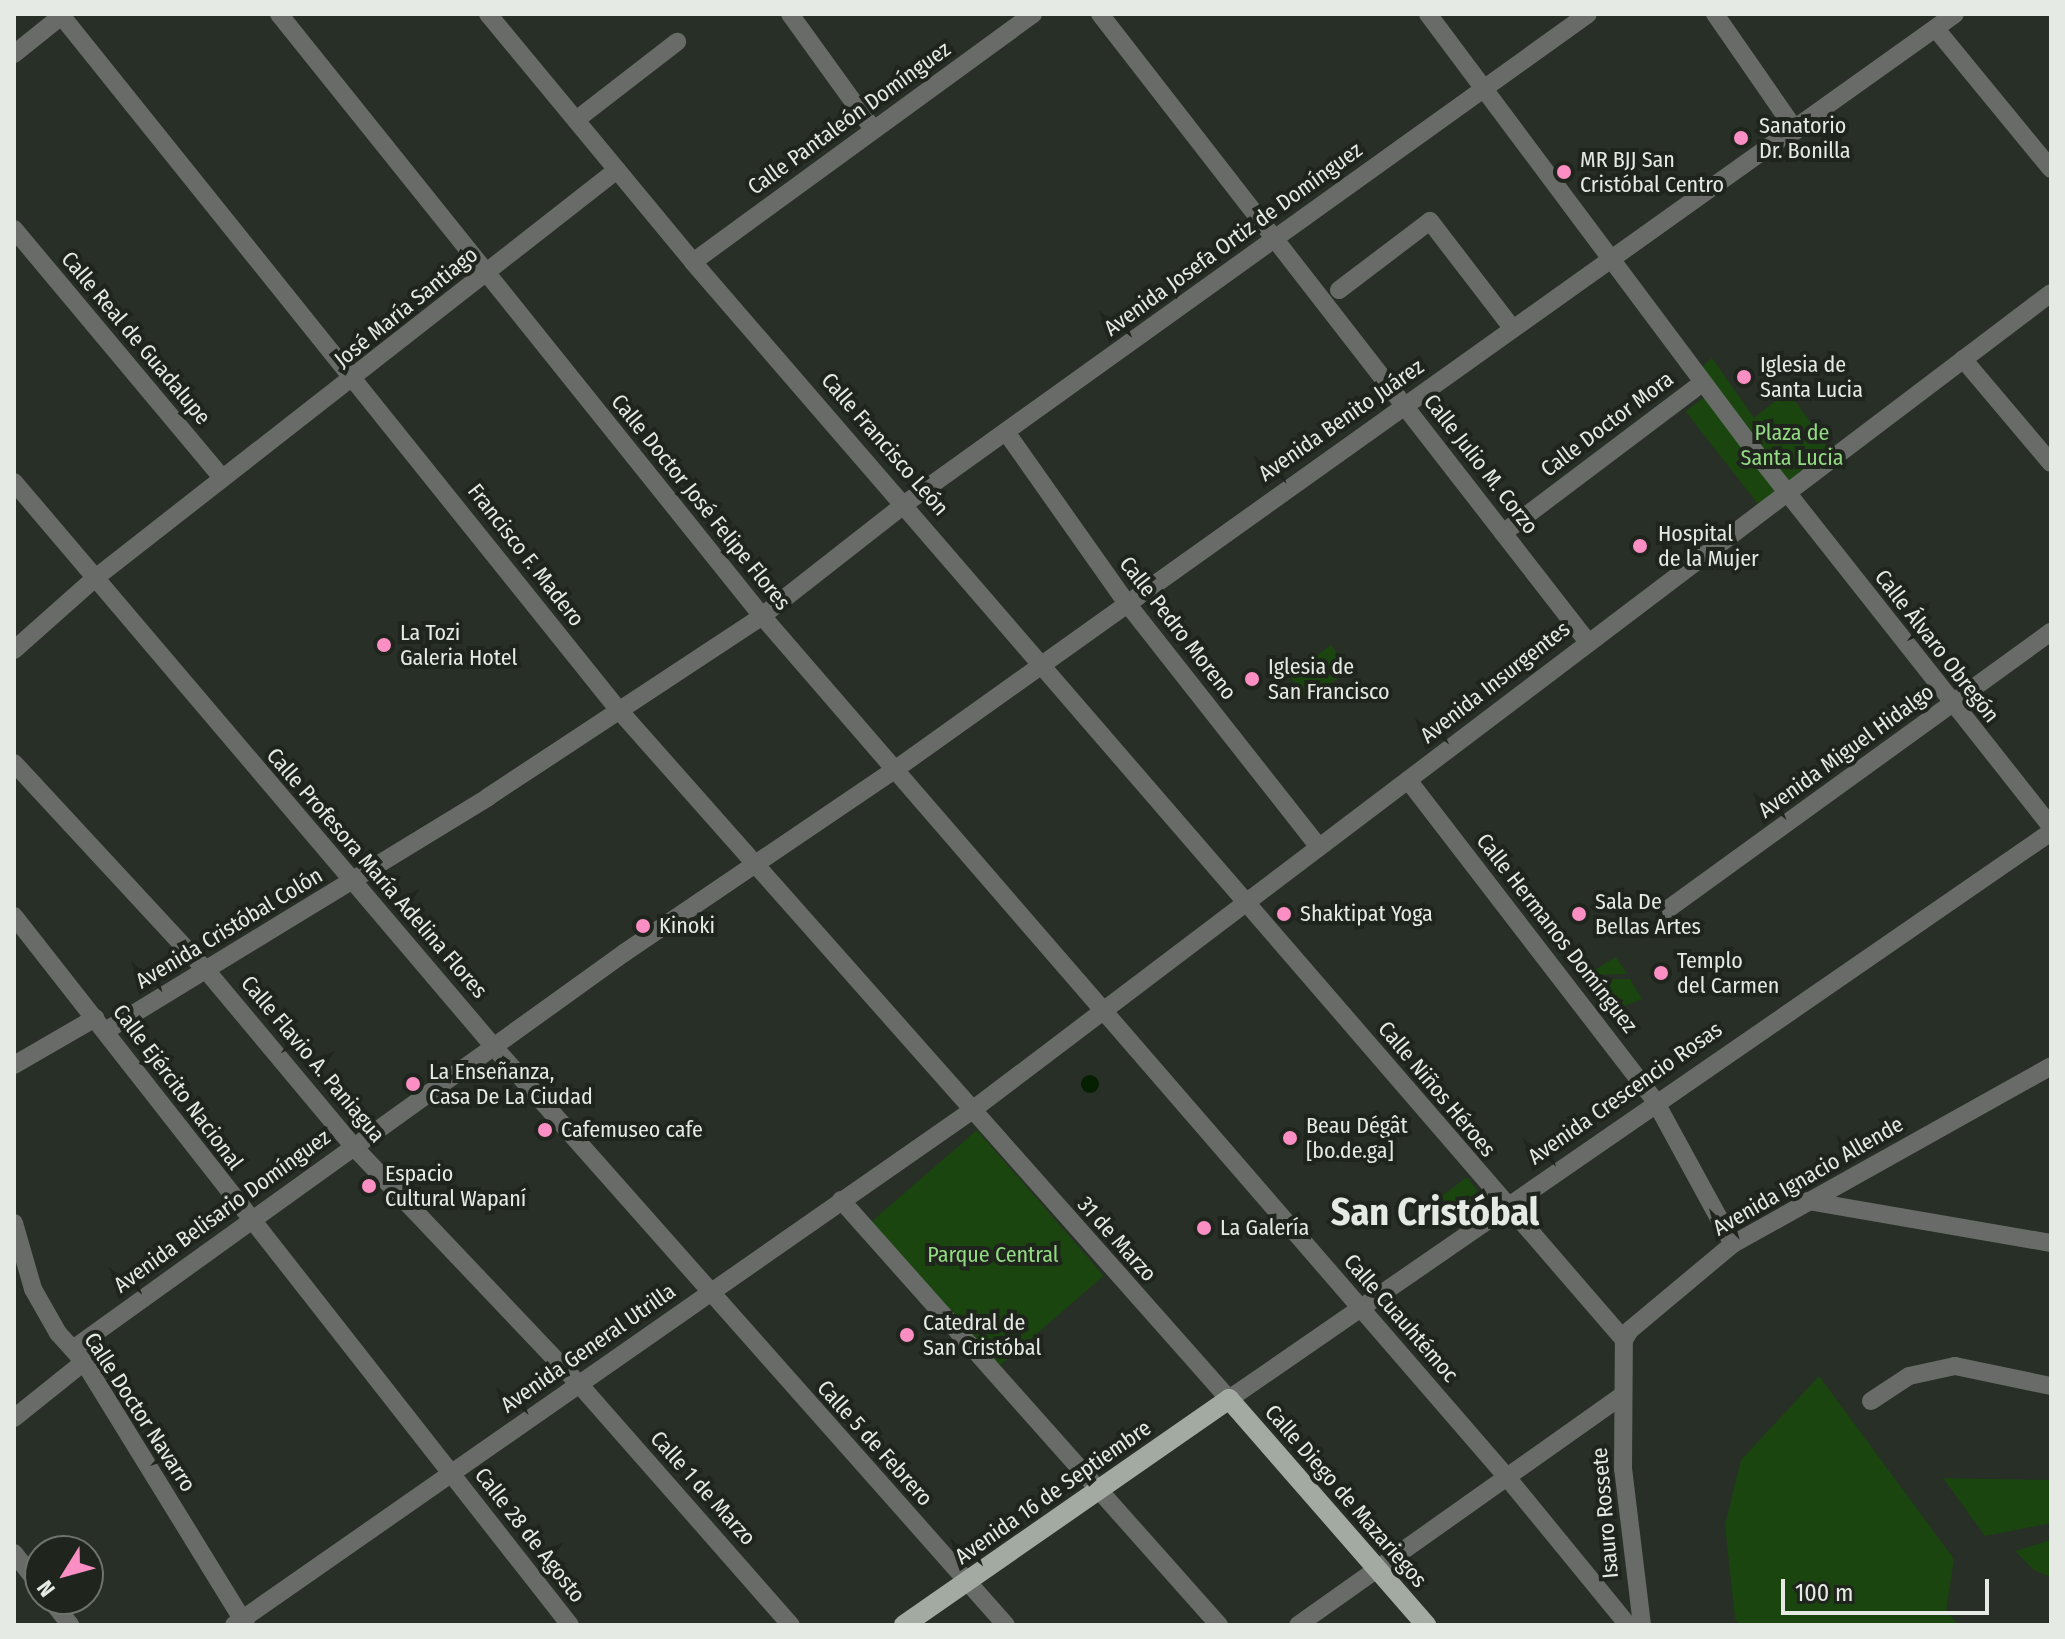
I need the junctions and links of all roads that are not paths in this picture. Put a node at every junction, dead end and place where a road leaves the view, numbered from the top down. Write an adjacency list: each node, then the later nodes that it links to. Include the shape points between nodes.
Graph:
1 (279, 14): 24 (street, Calle Doctor José Felipe Flores)
2 (488, 14): 15 (street, Calle Francisco León)
3 (790, 14): 16 (street)
4 (1033, 14): 16 (street, Calle Pantaleón Domínguez)
5 (1100, 14): 21 (street, Calle Julio M. Corzo)
6 (1428, 14): 14 (street, Calle Álvaro Obregón)
7 (1588, 14): 14 (street, Avenida Josefa Ortiz de Domínguez)
8 (1715, 14): 17 (street)
9 (1955, 14): 11 (street, Avenida Benito Juárez)
10 (62, 15): 13 (street); 29 (street, Francisco F. Madero)
11 (1936, 29): 17 (street, Avenida Benito Juárez); 18 (street)
12 (677, 42): 15 (street)
13 (14, 54)
14 (1481, 88): 21 (street, Avenida Josefa Ortiz de Domínguez); 22 (street, Calle Álvaro Obregón)
15 (576, 120): 19 (street, Calle Francisco León)
16 (873, 129): 23 (street, Calle Pantaleón Domínguez)
17 (1796, 131): 22 (street, Avenida Benito Juárez)
18 (2051, 169)
19 (617, 170): 23 (street, Calle Francisco León); 24 (street, José María Santiago)
20 (14, 229): 34 (street, Calle Real de Guadalupe)
21 (1276, 237): 31 (street, Calle Julio M. Corzo); 32 (street, Avenida Josefa Ortiz de Domínguez)
22 (1609, 261): 27 (street, Avenida Benito Juárez); 30 (street, Calle Álvaro Obregón)
23 (693, 262): 37 (street, Calle Francisco León)
24 (486, 274): 29 (street, José María Santiago); 41 (street, Calle Doctor José Felipe Flores)
25 (1339, 290): 27 (street, via 1430,221)
26 (2051, 293): 28 (street, Avenida Insurgentes)
27 (1513, 329): 31 (street, Avenida Benito Juárez)
28 (1963, 359): 33 (street); 36 (street, Avenida Insurgentes)
29 (357, 378): 34 (street, José María Santiago); 47 (street, Francisco F. Madero)
30 (1702, 383): 36 (street, Calle Álvaro Obregón); 38 (street, Calle Doctor Mora)
31 (1403, 404): 38 (street, Calle Julio M. Corzo); 40 (street, Avenida Benito Juárez)
32 (1006, 432): 37 (street, Avenida Josefa Ortiz de Domínguez); 40 (street, Calle Pedro Moreno)
33 (2051, 463)
34 (222, 478): 39 (street, José María Santiago)
35 (14, 482): 39 (street, Calle Profesora María Adelina Flores)
36 (1787, 494): 43 (street, Avenida Insurgentes); 46 (street, Calle Álvaro Obregón)
37 (906, 503): 41 (street, Avenida Josefa Ortiz de Domínguez); 45 (street, Calle Francisco León)
38 (1503, 533): 43 (street, Calle Julio M. Corzo)
39 (94, 579): 44 (street, José María Santiago); 54 (street, Calle Profesora María Adelina Flores)
40 (1126, 602): 45 (street, Avenida Benito Juárez); 52 (street, Calle Pedro Moreno)
41 (762, 616): 47 (street, Avenida Cristóbal Colón); 49 (street, Calle Doctor José Felipe Flores)
42 (2051, 632): 46 (street, Avenida Miguel Hidalgo)
43 (1587, 641): 50 (street, Avenida Insurgentes)
44 (14, 650)
45 (1039, 663): 49 (street, Avenida Benito Juárez); 55 (street, Calle Francisco León)
46 (1953, 704): 51 (street, Calle Álvaro Obregón); 56 (street, Avenida Miguel Hidalgo)
47 (617, 708): 53 (street, Francisco F. Madero); 54 (street, Avenida Cristóbal Colón)
48 (14, 763): 58 (street, Calle Flavio A. Paniagua)
49 (893, 771): 53 (street, Avenida Benito Juárez); 59 (street, Calle Doctor José Felipe Flores)
50 (1408, 780): 52 (street, Avenida Insurgentes); 64 (street, Calle Hermanos Domínguez)
51 (2051, 829): 64 (street, Avenida Crescencio Rosas)
52 (1319, 847): 55 (street, Avenida Insurgentes)
53 (755, 867): 61 (street, Avenida Belisario Domínguez); 65 (street, Francisco F. Madero)
54 (352, 881): 58 (street, Avenida Cristóbal Colón); 61 (street, Calle Profesora María Adelina Flores)
55 (1248, 903): 59 (street, Avenida Insurgentes); 69 (street, Calle Niños Héroes)
56 (1668, 909)
57 (14, 916): 60 (street, Calle Ejército Nacional)
58 (206, 970): 60 (street, Avenida Cristóbal Colón); 66 (street, Calle Flavio A. Paniagua)
59 (1099, 1011): 65 (street, Avenida Insurgentes); 75 (street, Calle Cuauhtémoc)
60 (101, 1024): 62 (street, Avenida Cristóbal Colón); 70 (street, Calle Ejército Nacional)
61 (494, 1047): 66 (street, Avenida Belisario Domínguez); 74 (street, Calle Profesora María Adelina Flores)
62 (14, 1065)
63 (2051, 1066): 68 (street, Avenida Ignacio Allende)
64 (1655, 1101): 69 (street, Avenida Crescencio Rosas); 73 (street, Calle Hermanos Domínguez)
65 (971, 1111): 67 (street, Avenida General Utrilla); 81 (street, 31 de Marzo)
66 (353, 1146): 70 (street, Avenida Belisario Domínguez); 78 (street, Calle Flavio A. Paniagua)
67 (841, 1200): 74 (street, Avenida General Utrilla); 86 (street)
68 (1808, 1201): 72 (street); 73 (street, Avenida Ignacio Allende)
69 (1504, 1206): 75 (street, Avenida Crescencio Rosas); 76 (street, Calle Niños Héroes)
70 (249, 1221): 77 (street, Avenida Belisario Domínguez); 84 (street, Calle Ejército Nacional)
71 (14, 1223): 77 (street, Calle Doctor Navarro, via 33,1289)
72 (2051, 1243)
73 (1733, 1244): 76 (street, Avenida Ignacio Allende)
74 (708, 1292): 78 (street, Avenida General Utrilla); 88 (street, Calle 5 de Febrero)
75 (1360, 1307): 81 (street, Avenida Crescencio Rosas); 85 (street, Calle Cuauhtémoc)
76 (1624, 1340): 80 (street)
77 (79, 1355): 83 (street, Avenida Belisario Domínguez); 89 (street, Calle Doctor Navarro)
78 (579, 1384): 84 (street, Avenida General Utrilla); 91 (street, Calle 1 de Marzo)
79 (2051, 1386): 82 (street, via 1955,1366 1909,1376)
80 (1622, 1396): 85 (street); 98 (street, Isauro Rossete, via 1624,1505)
81 (1229, 1399): 86 (main road, Avenida 16 de Septiembre); 87 (main road, Calle Diego de Mazariegos)
82 (1871, 1401)
83 (14, 1418)
84 (452, 1475): 89 (street, Avenida General Utrilla); 90 (street, Calle 28 de Agosto)
85 (1506, 1476): 87 (street); 97 (street, Calle Cuauhtémoc)
86 (1099, 1490): 88 (main road, Avenida 16 de Septiembre); 94 (street)
87 (1378, 1569): 95 (street); 96 (main road, Calle Diego de Mazariegos)
88 (966, 1581): 92 (main road, Avenida 16 de Septiembre); 93 (street, Calle 5 de Febrero)
89 (241, 1623)
90 (570, 1625)
91 (791, 1625)
92 (904, 1625)
93 (1006, 1625)
94 (1219, 1625)
95 (1298, 1625)
96 (1426, 1625)
97 (1628, 1625)
98 (1642, 1625)

